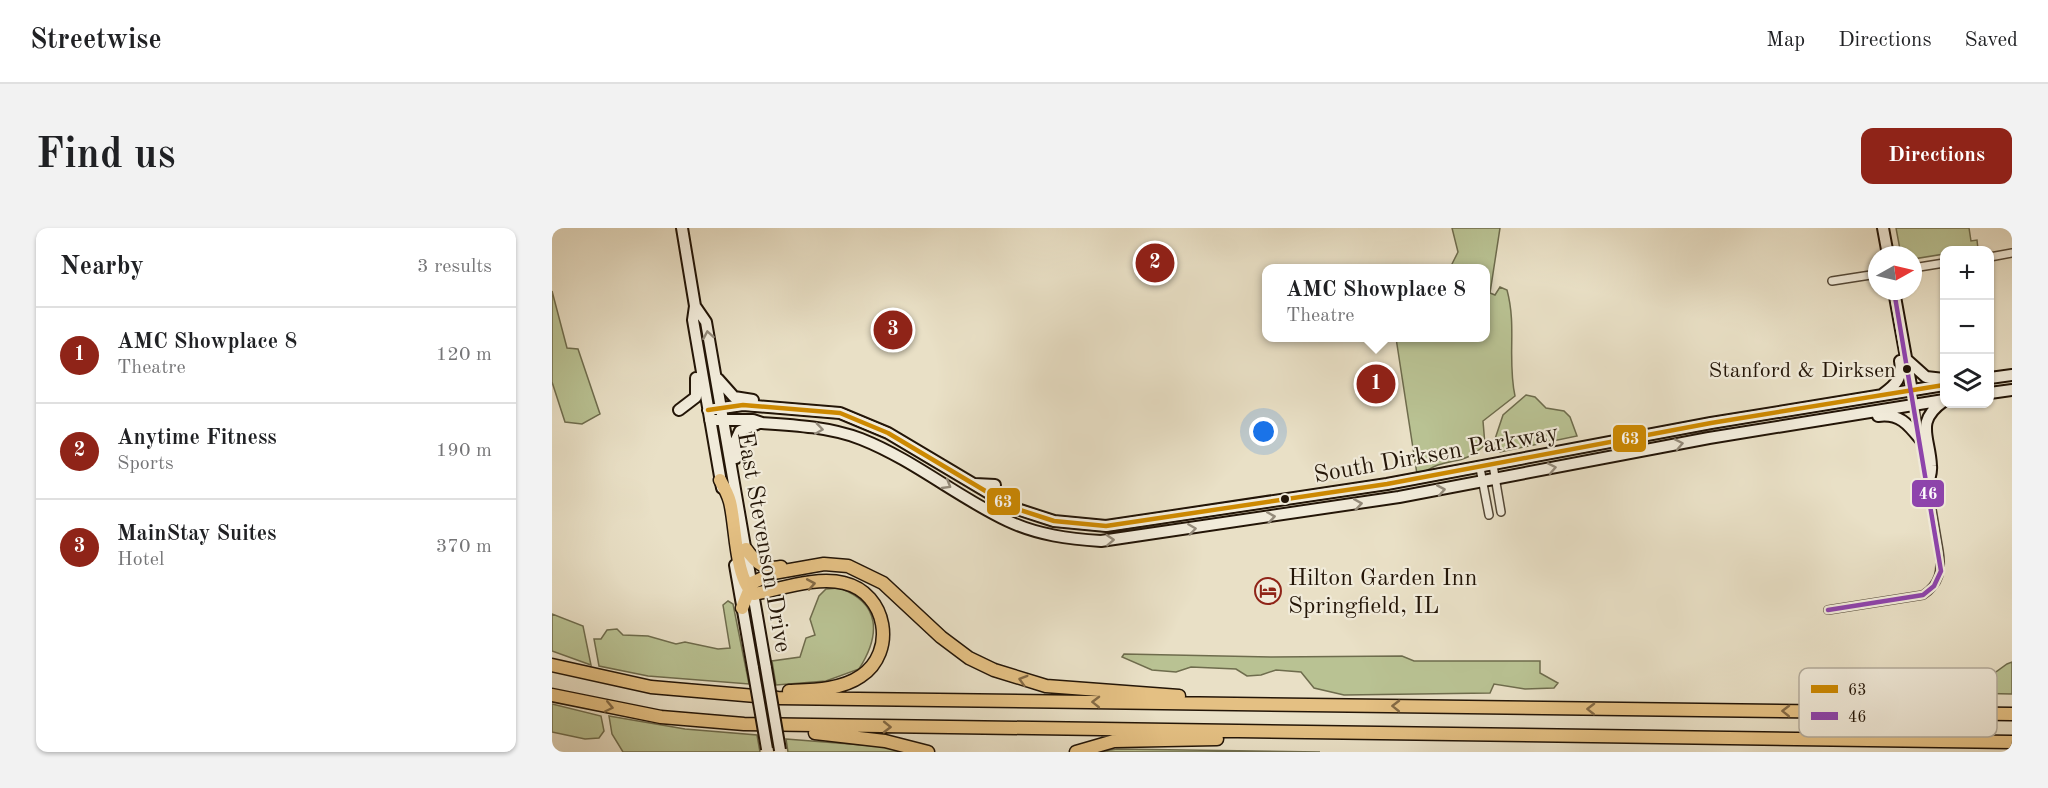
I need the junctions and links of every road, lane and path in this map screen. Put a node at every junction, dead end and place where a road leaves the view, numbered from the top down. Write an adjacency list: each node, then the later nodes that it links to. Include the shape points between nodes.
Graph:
1 (682, 228): 4 (main road, East Stevenson Drive)
2 (687, 228): 4 (main road)
3 (1883, 228): 5 (main road)
4 (684, 240): 13 (main road, East Stevenson Drive)
5 (1886, 246)
6 (2012, 253): 7 (street)
7 (1994, 256)
8 (1940, 264): 9 (street)
9 (1922, 267)
10 (1868, 275): 11 (street)
11 (1832, 281)
12 (1896, 300): 15 (main road)
13 (695, 306): 14 (main road, East Stevenson Drive); 17 (main road, East Stevenson Drive, one-way to 13, via 706,322)
14 (693, 320): 27 (main road, via 688,330 696,397); 30 (main road, East Stevenson Drive)
15 (1900, 325): 16 (main road); 23 (main road, via 1897,343 1902,374)
16 (1907, 360): 18 (main road, via 1926,377); 21 (main road)
17 (715, 374): 28 (main road, via 734,397); 29 (main road, East Stevenson Drive)
18 (1940, 379)
19 (1940, 386): 21 (main road, South Dirksen Parkway)
20 (2012, 390): 22 (main road)
21 (1912, 391): 23 (main road, South Dirksen Parkway); 25 (street)
22 (1994, 392)
23 (1881, 395): 34 (main road, South Dirksen Parkway)
24 (1940, 402): 25 (main road, South Dirksen Parkway)
25 (1914, 405): 31 (main road, South Dirksen Parkway); 33 (street)
26 (1940, 405): 41 (main road, via 1926,422 1932,467)
27 (680, 410)
28 (824, 410): 29 (main road, South Dirksen Parkway, via 743,405); 38 (main road, South Dirksen Parkway, via 866,422)
29 (722, 414): 30 (main road, South Dirksen Parkway); 32 (main road, South Dirksen Parkway); 44 (main road, East Stevenson Drive)
30 (709, 415): 36 (main road, East Stevenson Drive)
31 (1830, 418): 33 (main road, via 1894,416); 37 (main road, South Dirksen Parkway, one-way to 31)
32 (762, 423): 39 (main road, South Dirksen Parkway, one-way to 39, via 823,429 861,439 1010,522 1053,536 1083,540 1125,539); 44 (main road, via 743,428 735,442 744,504)
33 (1920, 439): 41 (street)
34 (1493, 465): 35 (main road, South Dirksen Parkway); 37 (street)
35 (1480, 468): 38 (main road, South Dirksen Parkway, via 1106,526 1066,524 1034,516); 39 (street)
36 (720, 480): 47 (highway, via 729,501 741,570); 48 (main road, East Stevenson Drive)
37 (1495, 480): 39 (main road, South Dirksen Parkway); 42 (street)
38 (971, 483): 40 (main road)
39 (1483, 483): 43 (street)
40 (995, 485)
41 (1928, 485): 49 (street, via 1941,561 1934,586 1923,595)
42 (1501, 512)
43 (1489, 515)
44 (741, 520): 45 (main road, East Stevenson Drive)
45 (746, 549): 46 (highway, via 765,567 842,561 862,567); 47 (main road, East Stevenson Drive)
46 (883, 583): 47 (highway, via 856,568 834,564 773,573); 53 (highway, one-way to 46, via 1047,686 1011,677 955,648)
47 (751, 589): 48 (highway); 51 (highway, one-way to 51, via 828,581 859,588 870,598 882,620 883,642 876,660 853,681 819,688 786,691); 61 (main road, East Stevenson Drive, bridge)
48 (742, 608): 60 (main road, East Stevenson Drive, bridge)
49 (1828, 610)
50 (552, 665): 51 (highway)
51 (651, 687): 53 (highway, one-way to 51, via 767,697)
52 (552, 695): 57 (highway, one-way to 57)
53 (1269, 705): 54 (highway, one-way to 53)
54 (1799, 711)
55 (1997, 714): 56 (highway, one-way to 55)
56 (2012, 714)
57 (695, 720): 58 (highway, one-way to 58, via 793,726); 62 (highway, via 724,729 885,741)
58 (1319, 733): 59 (highway); 63 (highway, via 1114,741)
59 (2012, 742)
60 (768, 750)
61 (780, 751)
62 (928, 752)
63 (1076, 752)

